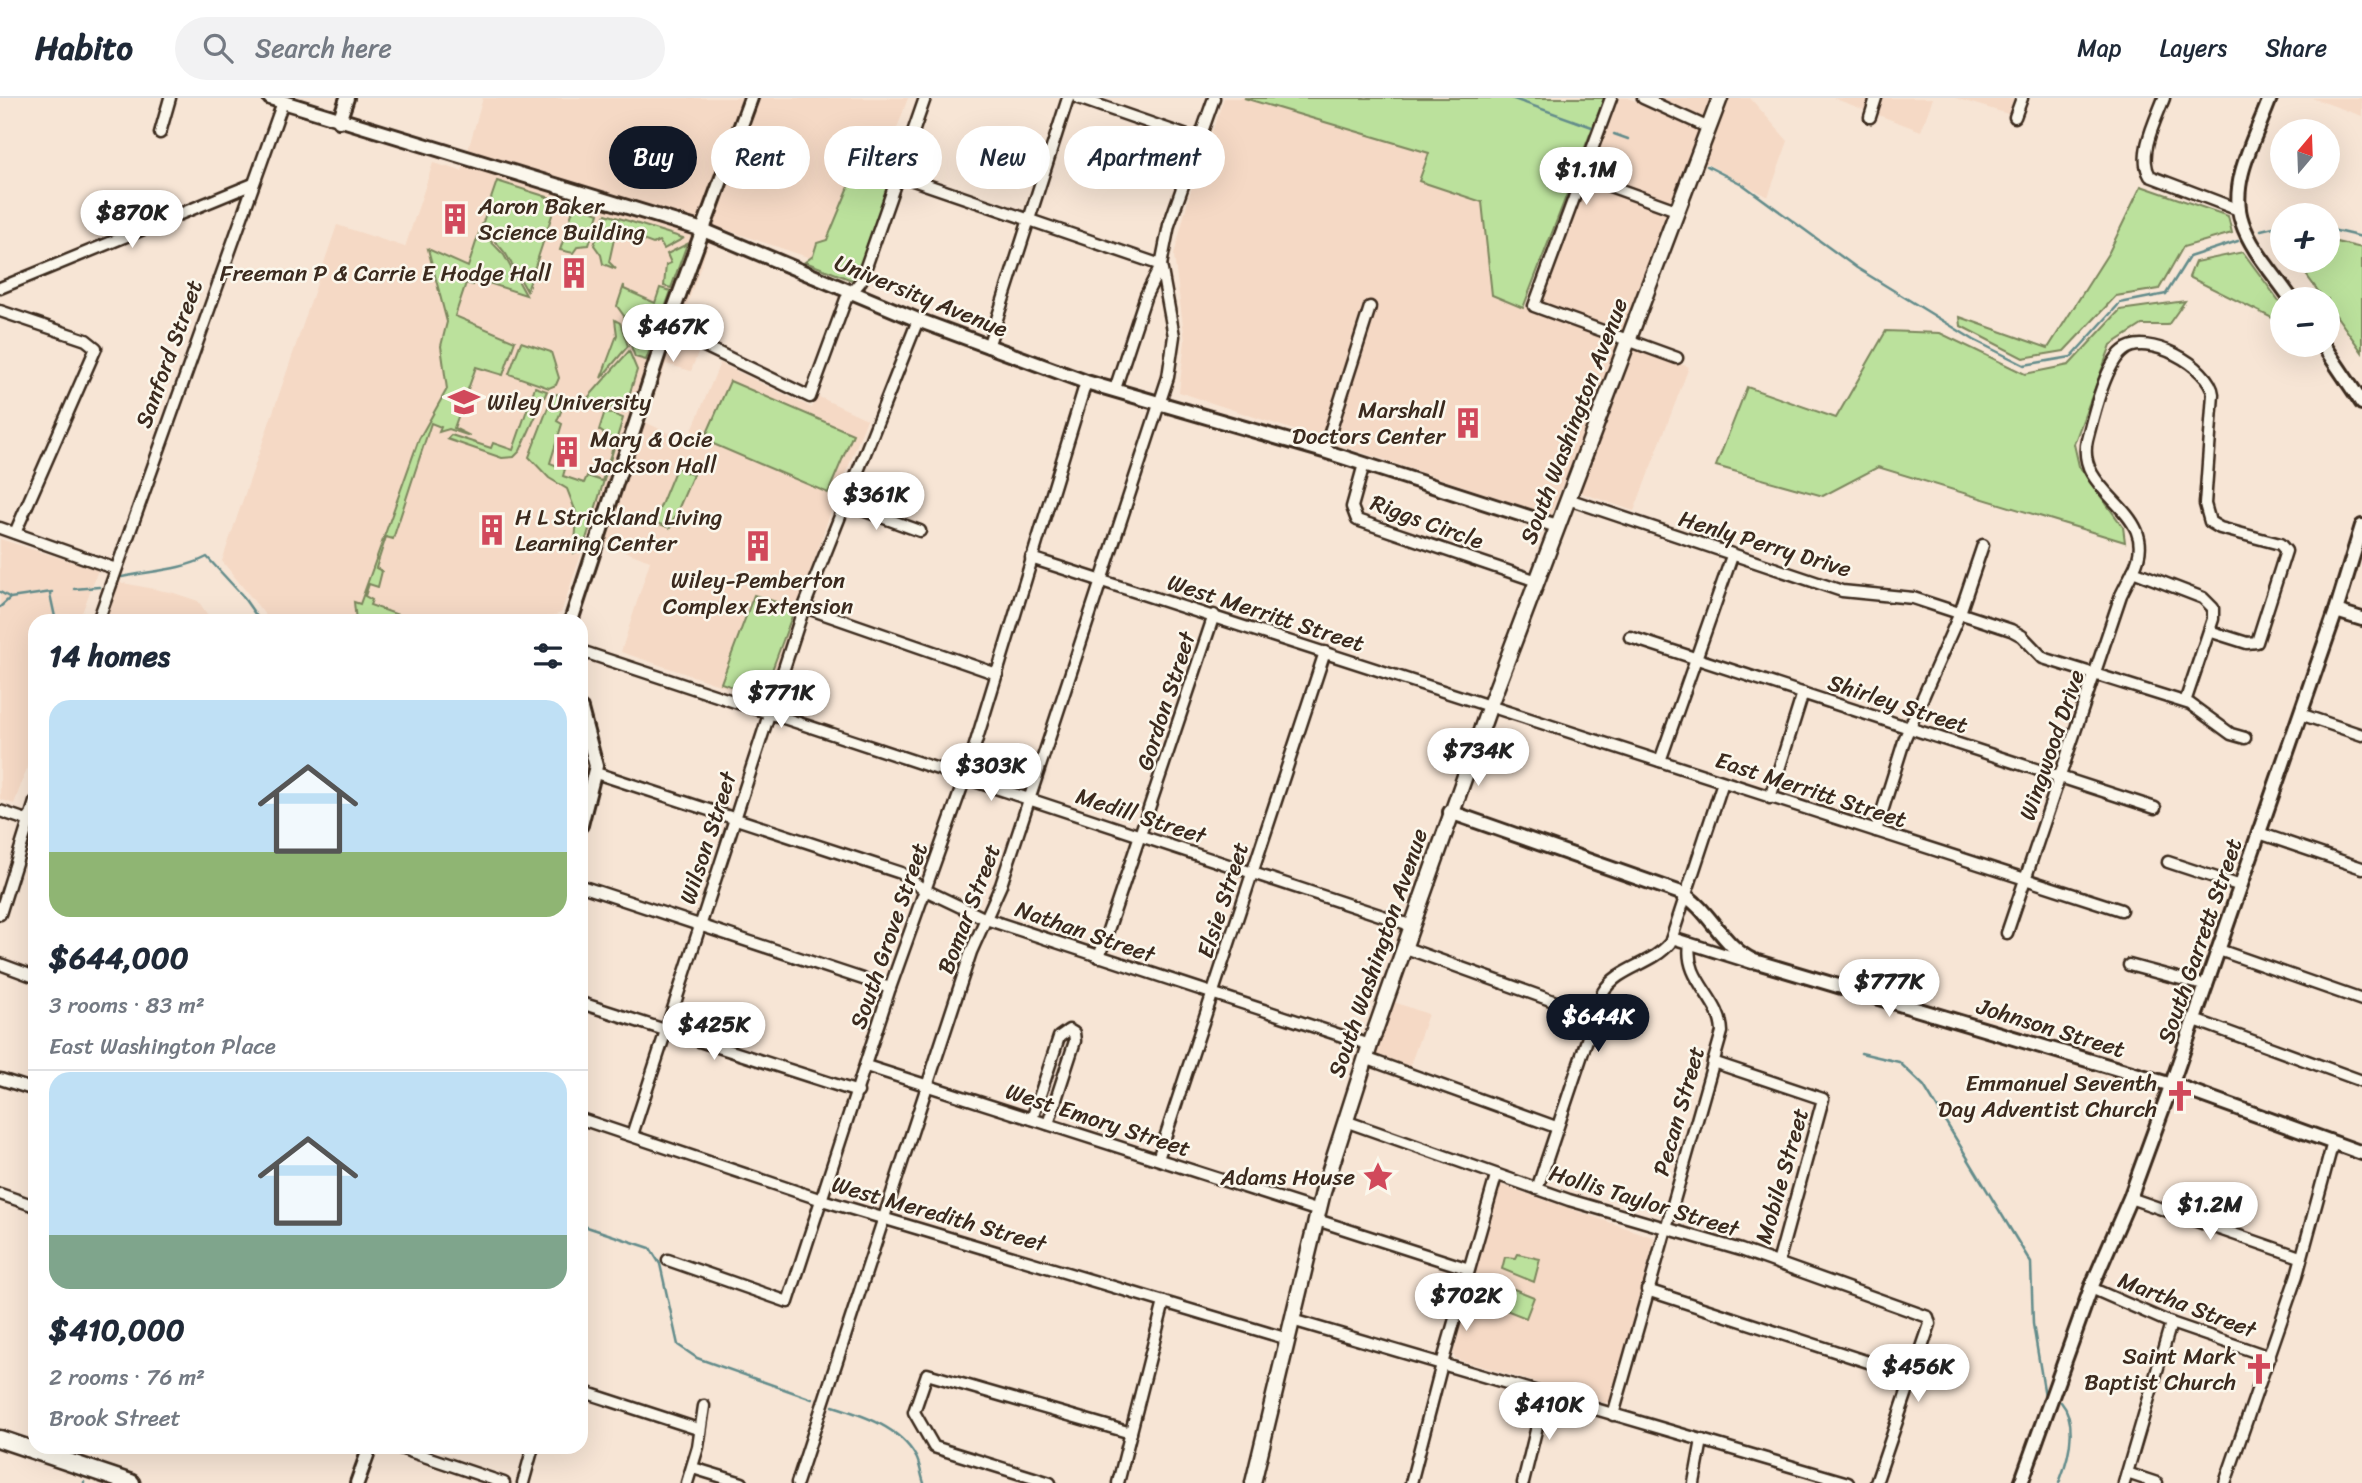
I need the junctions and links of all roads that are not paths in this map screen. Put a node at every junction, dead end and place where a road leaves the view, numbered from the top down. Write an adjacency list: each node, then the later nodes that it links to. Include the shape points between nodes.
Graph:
1 (170, 98): 23 (street)
2 (346, 98): 18 (street)
3 (751, 98): 32 (street)
4 (925, 98): 19 (street)
5 (1068, 98): 31 (street)
6 (1078, 98): 20 (street)
7 (1214, 98): 21 (street)
8 (1611, 98): 24 (street)
9 (1643, 98): 22 (street)
10 (1720, 98): 22 (main road, South Washington Avenue)
11 (1876, 98): 16 (street)
12 (2022, 98): 17 (street)
13 (2164, 98): 29 (street, via 2148,144 2147,170 2161,182)
14 (2270, 98): 29 (street, via 2241,179)
15 (276, 100): 18 (street, University Avenue); 25 (street, Sanford Street)
16 (1870, 117)
17 (2015, 117)
18 (340, 121): 32 (street, University Avenue)
19 (915, 126)
20 (1159, 126)
21 (1204, 126)
22 (1709, 128): 30 (main road, South Washington Avenue)
23 (160, 133)
24 (1581, 176): 30 (street); 41 (street, via 1534,306)
25 (253, 184): 35 (street); 61 (street, Sanford Street)
26 (893, 189): 36 (street, via 861,281)
27 (938, 189): 31 (street)
28 (1182, 189): 33 (street)
29 (2239, 210): 34 (street, via 2249,239)
30 (1679, 211): 41 (main road, South Washington Avenue)
31 (1030, 221): 33 (street); 42 (street)
32 (703, 230): 36 (street, University Avenue); 40 (street)
33 (1161, 265): 46 (street, via 1146,295); 47 (street, Bomar Street, via 1174,336)
34 (2283, 287)
35 (0, 288)
36 (853, 290): 39 (street, University Avenue); 40 (street, via 810,397)
37 (1370, 307): 49 (street)
38 (0, 311): 57 (street, via 95,345)
39 (918, 320): 42 (street, University Avenue); 52 (street, Wilson Street)
40 (667, 328): 69 (street)
41 (1630, 341): 44 (street); 51 (main road, South Washington Avenue)
42 (988, 347): 45 (street, University Avenue)
43 (2331, 357): 48 (street)
44 (1677, 358)
45 (1086, 382): 46 (street, University Avenue); 60 (street, South Grove Street)
46 (1115, 390): 47 (street, University Avenue)
47 (1160, 401): 49 (street, University Avenue); 63 (street, Bomar Street)
48 (2362, 403)
49 (1324, 451): 50 (street, University Avenue)
50 (1364, 464): 53 (street, University Avenue); 64 (street, Riggs Circle, via 1352,507 1357,520)
51 (1567, 499): 53 (main road, South Washington Avenue); 59 (street, Henly Perry Drive)
52 (843, 503): 56 (street); 65 (street, Wilson Street)
53 (1557, 526): 64 (main road, South Washington Avenue)
54 (2362, 526): 66 (street, South Garrett Street)
55 (0, 528): 57 (street)
56 (920, 531)
57 (15, 533): 61 (street)
58 (1983, 545): 67 (street)
59 (1732, 556): 67 (street, Henly Perry Drive, via 1842,591 1906,596); 76 (street)
60 (1031, 558): 63 (street, West Merritt Street); 77 (street, South Grove Street)
61 (116, 569): 68 (street, Sanford Street)
62 (2133, 571): 72 (street, via 2207,600 2214,612); 72 (street, Wingwood Drive, via 2141,536 2093,475 2086,449 2110,368 2121,352 2142,343 2196,368 2212,386 2205,504 2210,522 2280,544 2286,551 2257,642); 78 (street, Wingwood Drive)
63 (1102, 579): 70 (street, West Merritt Street); 94 (street, Bomar Street)
64 (1537, 581): 81 (main road, South Washington Avenue)
65 (804, 607): 77 (street); 82 (street, Wilson Street)
66 (2336, 611): 71 (street); 83 (street, South Garrett Street)
67 (1961, 612): 78 (street, Henly Perry Drive, via 2017,632 2043,658); 84 (street)
68 (100, 614)
69 (573, 614)
70 (1214, 615): 74 (street, West Merritt Street); 104 (street, Gordon Street)
71 (2362, 619)
72 (2209, 631): 80 (street)
73 (1630, 637): 76 (street, Shirley Street)
74 (1325, 652): 81 (street, West Merritt Street); 107 (street, Elsie Street)
75 (588, 653): 82 (street, Medill Street)
76 (1694, 659): 79 (street, Shirley Street); 88 (street)
77 (997, 674): 91 (street, South Grove Street)
78 (2096, 675): 80 (street, Henly Perry Drive); 90 (street, Wingwood Drive)
79 (1803, 693): 84 (street, Shirley Street); 93 (street)
80 (2185, 702): 87 (street, Henly Perry Drive, via 2231,734)
81 (1490, 705): 88 (street, East Merritt Street); 98 (main road, South Washington Avenue)
82 (770, 714): 91 (street, Medill Street); 99 (street, Wilson Street)
83 (2300, 714): 86 (street); 102 (street, South Garrett Street)
84 (1911, 728): 90 (street, Shirley Street); 101 (street)
85 (588, 730): 89 (street)
86 (2362, 735)
87 (2245, 738)
88 (1660, 761): 92 (street, East Merritt Street)
89 (596, 773): 95 (street); 99 (street, Nathan Street)
90 (2062, 777): 96 (street, Shirley Street); 108 (street, Wingwood Drive)
91 (965, 778): 94 (street, Medill Street); 111 (street, South Grove Street)
92 (1723, 782): 93 (street, East Merritt Street); 112 (street)
93 (1770, 798): 101 (street, East Merritt Street)
94 (1030, 799): 104 (street, Medill Street); 115 (street, Bomar Street)
95 (588, 801)
96 (2155, 808)
97 (0, 811): 100 (street)
98 (1450, 812): 112 (street, Johnson Street); 117 (main road, South Washington Avenue)
99 (734, 819): 111 (street, Nathan Street, via 901,873); 116 (street, Wilson Street)
100 (28, 821)
101 (1876, 831): 108 (street, East Merritt Street)
102 (2259, 833): 106 (street); 109 (street, South Garrett Street)
103 (28, 834): 114 (street)
104 (1141, 837): 107 (street, Medill Street); 123 (street, Gordon Street)
105 (2168, 862): 109 (street)
106 (2362, 868)
107 (1252, 873): 117 (street, Medill Street); 130 (street, Elsie Street)
108 (2025, 880): 113 (street, East Merritt Street); 118 (street, Wingwood Drive)
109 (2241, 886): 122 (street, South Garrett Street)
110 (588, 888): 116 (street)
111 (923, 889): 115 (street, Nathan Street); 129 (street, South Grove Street)
112 (1686, 896): 119 (street); 125 (street, Johnson Street, via 1733,948)
113 (2121, 910)
114 (0, 914)
115 (986, 919): 123 (street, Nathan Street); 142 (street, Bomar Street)
116 (700, 924): 129 (street); 135 (street, Wilson Street)
117 (1410, 925): 121 (main road, South Washington Avenue)
118 (2007, 933)
119 (1672, 938): 120 (street, Johnson Street); 133 (street, via 1654,958 1611,982)
120 (1690, 944): 125 (street, Johnson Street); 137 (street, Pecan Street, via 1692,972 1721,1020)
121 (1403, 947): 133 (street); 136 (main road, South Washington Avenue)
122 (2219, 950): 128 (street, South Garrett Street); 131 (street)
123 (1099, 957): 130 (street, Nathan Street)
124 (0, 964): 127 (street)
125 (1765, 965): 141 (street, Johnson Street)
126 (2129, 965): 128 (street)
127 (28, 974)
128 (2207, 986): 134 (street, South Garrett Street)
129 (890, 988): 138 (street, South Grove Street)
130 (1213, 995): 136 (street, Nathan Street); 153 (street, Elsie Street)
131 (2362, 1000)
132 (588, 1005): 135 (street)
133 (1595, 1016): 149 (street)
134 (2195, 1020): 140 (street); 141 (street, South Garrett Street)
135 (664, 1030): 144 (street); 150 (street, Wilson Street)
136 (1368, 1052): 147 (main road, South Washington Avenue); 149 (street, Nathan Street)
137 (1713, 1062): 162 (street, Pecan Street); 165 (street, Mobile Street, via 1823,1099)
138 (866, 1066): 142 (street, West Emory Street); 144 (street, South Grove Street)
139 (0, 1079): 143 (street)
140 (2362, 1081)
141 (2171, 1086): 151 (street, Johnson Street); 157 (street, South Garrett Street)
142 (926, 1087): 145 (street, West Emory Street); 160 (street, Bomar Street)
143 (28, 1088)
144 (858, 1092): 158 (street, South Grove Street)
145 (1032, 1119): 148 (street, West Emory Street); 148 (street, via 1059,1037 1069,1030 1075,1041)
146 (588, 1121): 150 (street, West Meredith Street)
147 (1345, 1121): 154 (street, Hollis Taylor Street); 161 (main road, South Washington Avenue)
148 (1048, 1124): 153 (street, West Emory Street)
149 (1556, 1127): 155 (street)
150 (632, 1135): 158 (street, West Meredith Street)
151 (2333, 1142): 152 (street, Johnson Street); 163 (street, Martha Street)
152 (2362, 1153)
153 (1158, 1159): 161 (street, West Emory Street)
154 (1496, 1176): 155 (street, Hollis Taylor Street); 166 (street)
155 (1537, 1189): 162 (street, Hollis Taylor Street)
156 (0, 1194): 159 (street)
157 (2130, 1198): 163 (street); 167 (street, South Garrett Street)
158 (822, 1200): 160 (street, West Meredith Street); 164 (street, South Grove Street, via 788,1302)
159 (28, 1204)
160 (884, 1216): 169 (street, West Meredith Street); 197 (street, Bomar Street)
161 (1318, 1216): 166 (street, West Emory Street); 170 (main road, South Washington Avenue)
162 (1666, 1230): 165 (street, Hollis Taylor Street); 168 (street, Pecan Street)
163 (2300, 1257): 173 (street, Martha Street)
164 (668, 1260)
165 (1778, 1263): 175 (street, Hollis Taylor Street, via 1930,1320)
166 (1469, 1269): 174 (street)
167 (2091, 1289): 171 (street, Martha Street); 206 (street, South Garrett Street)
168 (1647, 1290): 175 (street); 179 (street, Pecan Street)
169 (1164, 1302): 172 (street, West Meredith Street); 181 (street)
170 (1292, 1320): 172 (main road, South Washington Avenue); 174 (street)
171 (2171, 1322): 173 (street, Martha Street); 190 (street)
172 (1288, 1339): 200 (main road, South Washington Avenue)
173 (2270, 1357): 208 (street, Martha Street)
174 (1442, 1364): 177 (street); 201 (street)
175 (1911, 1376): 205 (street)
176 (588, 1393): 180 (street)
177 (1545, 1394): 179 (street); 202 (street)
178 (704, 1406): 180 (street)
179 (1613, 1415): 183 (street)
180 (698, 1429): 189 (street)
181 (1131, 1433): 198 (street, via 927,1374 914,1412 934,1447); 199 (street)
182 (0, 1439): 184 (main road)
183 (1702, 1440): 203 (street); 204 (street)
184 (28, 1448)
185 (45, 1454): 191 (main road)
186 (367, 1454): 192 (street)
187 (418, 1454): 193 (street)
188 (531, 1454): 194 (street)
189 (693, 1468): 195 (street); 196 (street)
190 (2125, 1478): 207 (street)
191 (131, 1483)
192 (357, 1483)
193 (504, 1483)
194 (523, 1483)
195 (687, 1483)
196 (742, 1483)
197 (797, 1483)
198 (1050, 1483)
199 (1118, 1483)
200 (1253, 1483)
201 (1411, 1483)
202 (1523, 1483)
203 (1695, 1483)
204 (1848, 1483)
205 (1876, 1483)
206 (2021, 1483)
207 (2157, 1483)
208 (2225, 1483)

